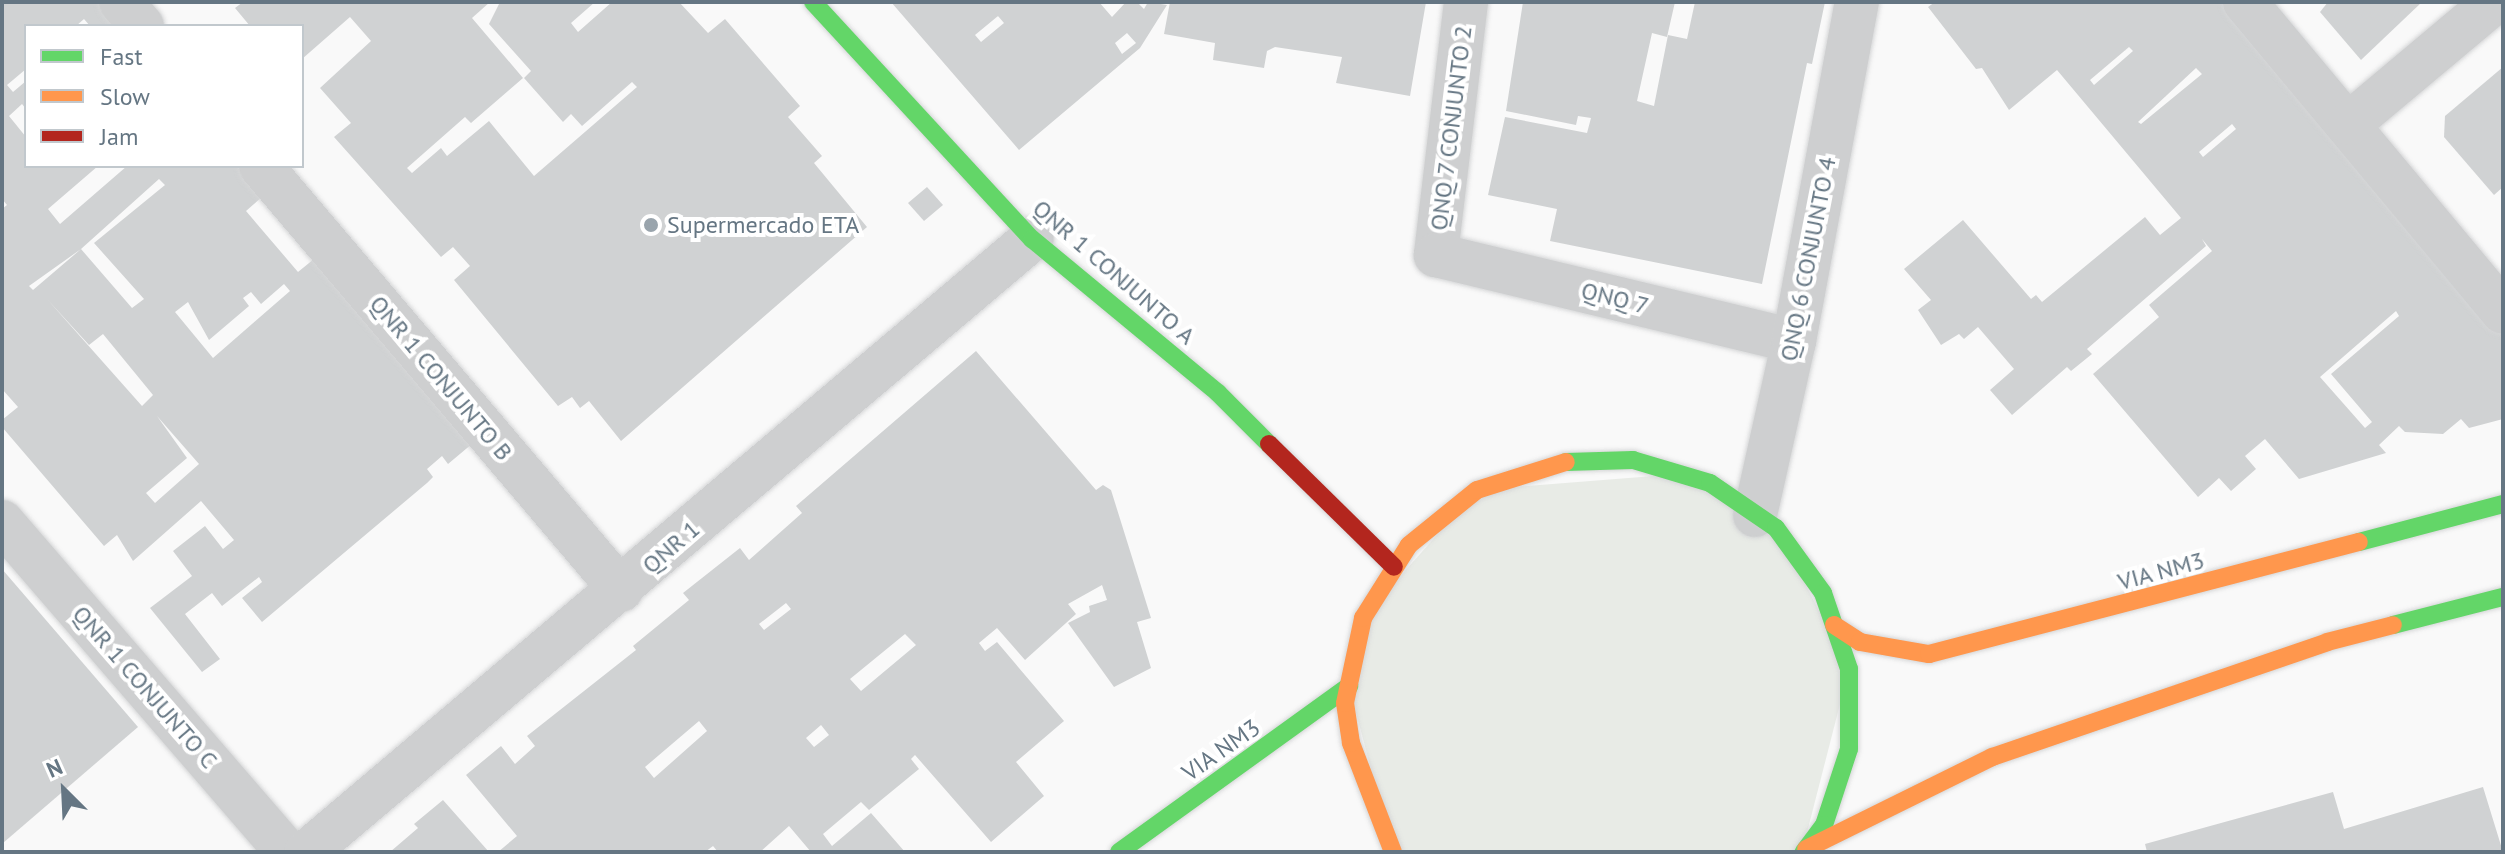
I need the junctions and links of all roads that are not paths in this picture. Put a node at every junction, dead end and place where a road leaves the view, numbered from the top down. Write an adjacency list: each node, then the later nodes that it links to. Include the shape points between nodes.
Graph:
1 (121, 2): 7 (street)
2 (813, 2): 10 (main road, QNR 1 CONJUNTO A)
3 (1466, 2): 11 (street, QNQ 7 CONJUNTO 2)
4 (1857, 2): 13 (street, QNQ 6 CONJUNTO 4)
5 (2245, 2): 8 (street)
6 (2494, 2): 8 (street)
7 (140, 24)
8 (2350, 123): 12 (street)
9 (263, 168): 18 (street, QNR 1 CONJUNTO B)
10 (1032, 239): 17 (main road, QNR 1 CONJUNTO A, via 1218,393); 18 (street, QNR 1)
11 (1436, 255): 13 (street, QNQ 7)
12 (2503, 312)
13 (1794, 341): 15 (street, QNQ 6 CONJUNTO 4)
14 (2503, 504): 20 (main road, VIA NM3, via 1929,654 1860,642)
15 (1755, 515): 17 (main road, via 1710,483 1633,460 1553,462 1477,490 1409,545); 20 (main road, via 1776,528 1823,593)
16 (2, 522): 23 (street, QNR 1 CONJUNTO C)
17 (1394, 567): 21 (main road, via 1363,618)
18 (621, 590): 24 (street, QNR 1)
19 (2503, 597): 22 (main road, via 2327,642 1992,757)
20 (1834, 625): 22 (main road, via 1849,669 1849,749 1824,825)
21 (1349, 686): 25 (main road, VIA NM3); 26 (main road, via 1345,703 1351,743)
22 (1805, 850)
23 (287, 852)
24 (307, 852)
25 (1119, 852)
26 (1393, 852)

